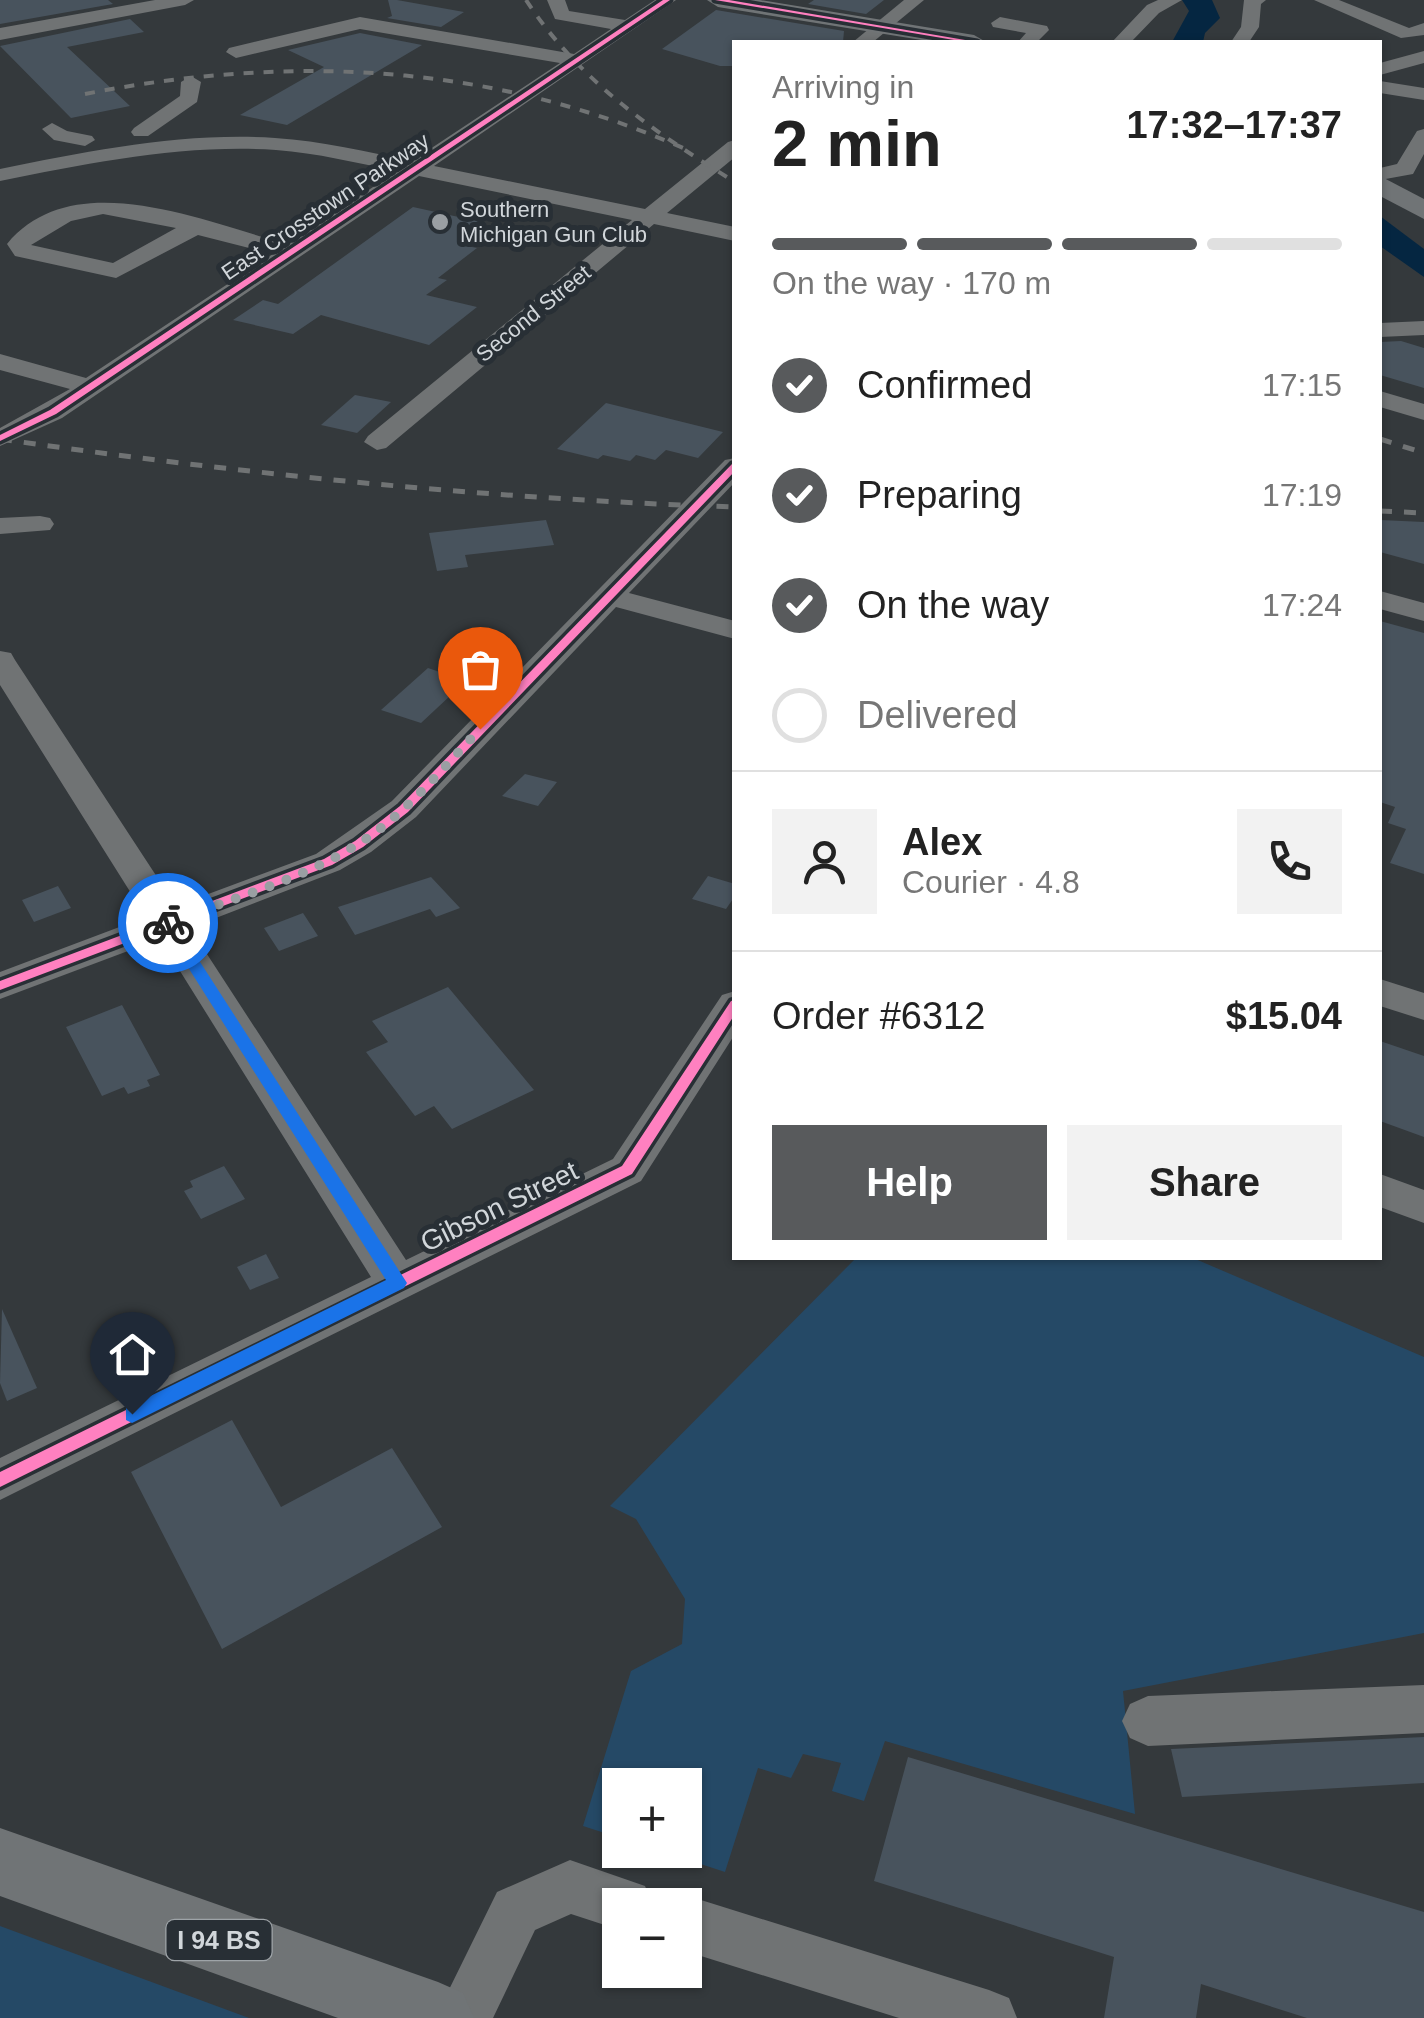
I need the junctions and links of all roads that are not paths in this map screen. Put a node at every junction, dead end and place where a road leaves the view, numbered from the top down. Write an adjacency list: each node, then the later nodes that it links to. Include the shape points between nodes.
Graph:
1 (185, 0): 11 (street)
2 (556, 0): 12 (street, via 560,15)
3 (668, 0): 12 (street, East Crosstown Parkway)
4 (718, 0): 10 (main road)
5 (915, 0): 15 (street)
6 (1174, 0): 19 (street, via 1153,9)
7 (1257, 0): 20 (street)
8 (1324, 0): 13 (street)
9 (52, 3): 11 (street)
10 (778, 4): 15 (main road)
11 (74, 20): 14 (street)
12 (628, 26): 23 (street, East Crosstown Parkway)
13 (1416, 32)
14 (0, 34)
15 (872, 35): 16 (main road)
16 (946, 40)
17 (978, 40): 18 (street, via 1007,16 1040,30)
18 (1030, 40)
19 (1122, 40)
20 (1241, 40)
21 (236, 52): 23 (street, via 360,23)
22 (1424, 58): 24 (street)
23 (578, 60): 37 (street, East Crosstown Parkway)
24 (1382, 68)
25 (191, 82): 31 (street, via 190,98)
26 (1382, 87): 27 (street)
27 (1424, 94)
28 (1382, 109): 29 (street)
29 (1424, 116)
30 (52, 129): 33 (street)
31 (141, 132): 33 (street); 34 (street)
32 (1424, 135): 38 (street, via 1405,169)
33 (85, 140): 36 (street)
34 (174, 143): 37 (street, via 257,141); 39 (street)
35 (732, 148): 42 (street, Second Street)
36 (0, 156)
37 (419, 169): 42 (street); 45 (street, East Crosstown Parkway)
38 (1382, 174)
39 (0, 175)
40 (1382, 185): 41 (main road)
41 (1424, 211)
42 (650, 216): 44 (street); 53 (street, Second Street)
43 (195, 227): 43 (street, via 116,271 23,251 18,244 74,210 93,206 134,209); 45 (street)
44 (732, 233)
45 (292, 252): 49 (street, East Crosstown Parkway)
46 (1424, 328): 47 (street)
47 (1382, 330)
48 (0, 362): 49 (street)
49 (90, 387): 52 (street, East Crosstown Parkway)
50 (1382, 400): 51 (street)
51 (1424, 412)
52 (0, 438)
53 (377, 442)
54 (732, 469): 57 (street)
55 (40, 524): 56 (street)
56 (0, 526)
57 (608, 596): 60 (street); 62 (street, via 381,828 328,862)
58 (1382, 601): 59 (street)
59 (1424, 612)
60 (732, 629)
61 (0, 660): 62 (street)
62 (168, 923): 63 (street); 70 (street)
63 (0, 986)
64 (1382, 993): 65 (street)
65 (1424, 1007)
66 (732, 1014): 67 (street, Gibson Street)
67 (722, 1046): 70 (street, Gibson Street, via 627,1170)
68 (1382, 1191): 69 (street)
69 (1424, 1207)
70 (398, 1283): 71 (street, Gibson Street)
71 (0, 1480)
72 (1424, 1709): 73 (street)
73 (1148, 1721)
74 (0, 1862): 77 (main road, I 94 BS)
75 (602, 1898): 78 (street, via 570,1888 516,1911)
76 (702, 1928): 79 (street)
77 (438, 2018)
78 (462, 2018)
79 (989, 2018)

